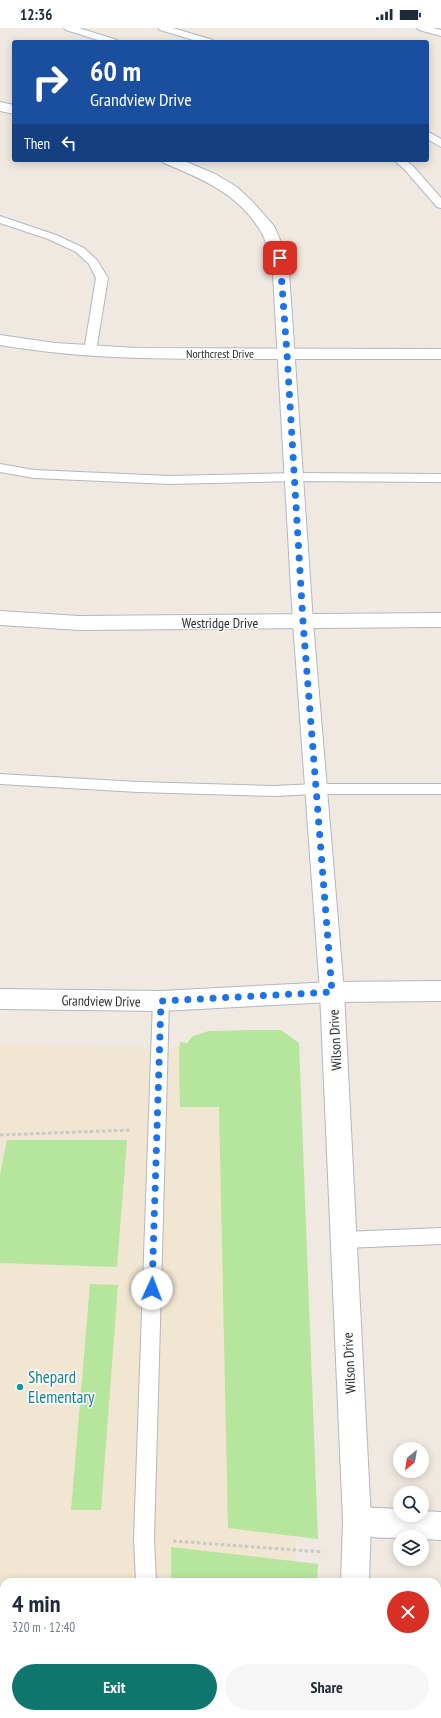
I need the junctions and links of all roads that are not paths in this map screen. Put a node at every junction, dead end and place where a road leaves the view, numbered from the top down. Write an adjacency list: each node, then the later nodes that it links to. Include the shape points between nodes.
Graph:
1 (69, 28): 5 (lane)
2 (163, 28): 6 (lane)
3 (422, 28): 4 (lane)
4 (441, 33)
5 (108, 40)
6 (203, 40)
7 (0, 106): 8 (street)
8 (12, 109)
9 (429, 135): 10 (lane)
10 (441, 144)
11 (174, 162): 17 (street, Wilson Drive, via 210,177 232,190 268,229 280,258)
12 (402, 162): 13 (lane)
13 (441, 205)
14 (0, 219): 16 (lane, via 52,237 80,250 93,262 102,278)
15 (0, 340): 16 (street, Northcrest Drive)
16 (90, 351): 17 (street, Northcrest Drive, via 140,354)
17 (287, 354): 18 (street, Northcrest Drive); 20 (street, Wilson Drive)
18 (441, 354)
19 (0, 468): 20 (lane, via 34,474 170,480)
20 (294, 477): 21 (lane); 24 (street, Wilson Drive)
21 (441, 478)
22 (0, 618): 24 (street, Westridge Drive, via 79,623)
23 (441, 620): 24 (street, Westridge Drive)
24 (303, 622): 26 (street, Wilson Drive)
25 (0, 779): 26 (lane, via 138,787 274,791)
26 (316, 789): 27 (lane); 29 (street, Wilson Drive)
27 (441, 790)
28 (441, 991): 29 (street, Grandview Drive)
29 (332, 992): 31 (street, Grandview Drive); 33 (street, Wilson Drive)
30 (0, 999): 31 (street, Grandview Drive)
31 (161, 1001): 36 (lane, via 144,1538)
32 (441, 1236): 33 (lane)
33 (344, 1240): 34 (street, Wilson Drive)
34 (357, 1521): 35 (street); 37 (street, Wilson Drive)
35 (441, 1526)
36 (146, 1578)
37 (355, 1578)

